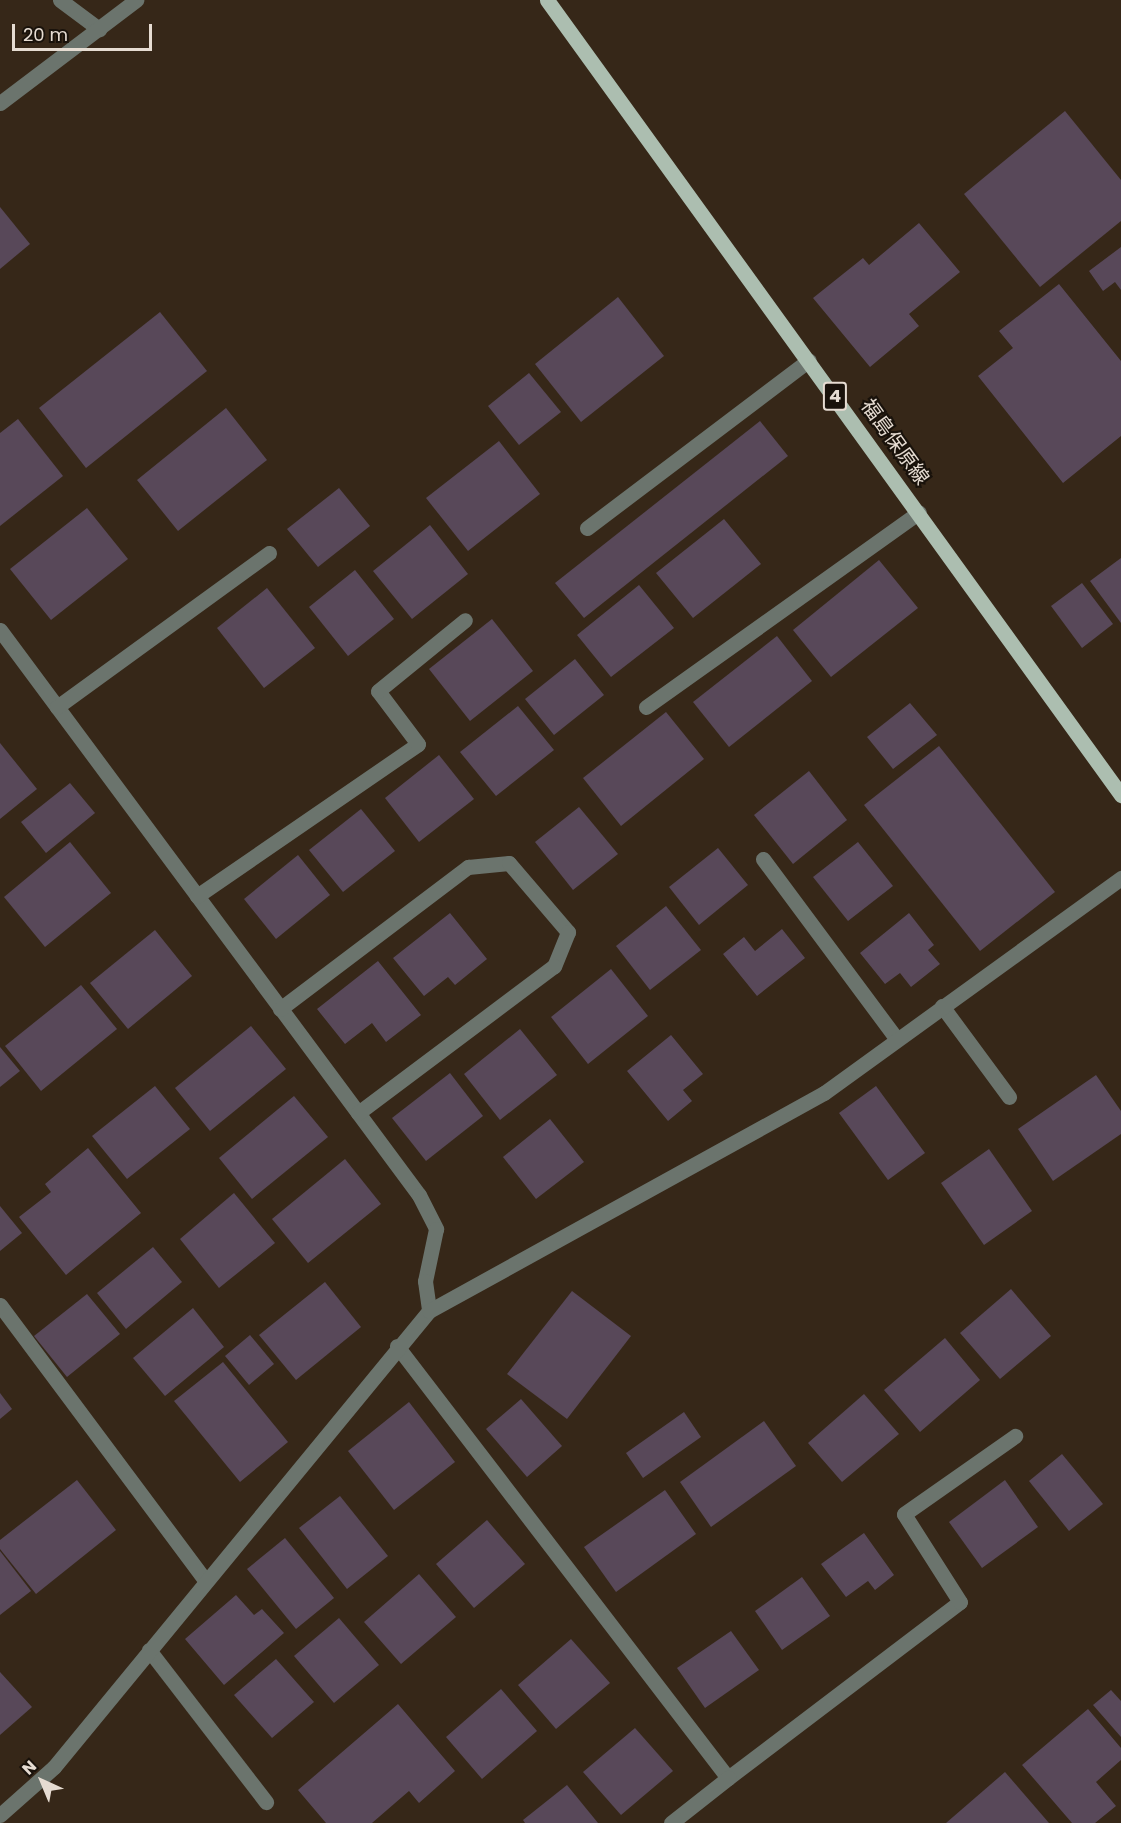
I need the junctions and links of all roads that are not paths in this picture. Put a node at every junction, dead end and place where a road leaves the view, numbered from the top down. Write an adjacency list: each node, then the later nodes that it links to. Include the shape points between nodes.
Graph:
1 (60, 0): 4 (street)
2 (136, 0): 4 (street)
3 (547, 0): 6 (main road, 福島保原線 / 4)
4 (99, 29): 5 (street)
5 (0, 103)
6 (809, 360): 7 (main road, 福島保原線 / 4); 8 (street)
7 (919, 512): 13 (street); 14 (main road, 福島保原線 / 4)
8 (587, 528)
9 (269, 553): 12 (street)
10 (465, 620): 17 (street, via 378,691 418,744)
11 (0, 630): 12 (street)
12 (57, 707): 17 (street)
13 (645, 707)
14 (1121, 795)
15 (763, 859): 20 (street)
16 (1121, 878): 18 (street)
17 (197, 896): 19 (street)
18 (942, 1006): 20 (street); 21 (street)
19 (280, 1009): 22 (street); 22 (street, via 468,867 508,863 568,932 554,966)
20 (896, 1038): 24 (street, via 824,1093)
21 (1009, 1097)
22 (358, 1113): 24 (street, via 419,1195 436,1229 425,1281)
23 (0, 1305): 27 (street)
24 (429, 1311): 25 (street)
25 (397, 1346): 27 (street); 29 (street)
26 (1015, 1436): 29 (street, via 904,1514 960,1602)
27 (204, 1580): 28 (street)
28 (149, 1650): 30 (street); 31 (street, via 54,1767)
29 (728, 1778): 32 (street)
30 (266, 1802)
31 (0, 1815)
32 (671, 1823)

